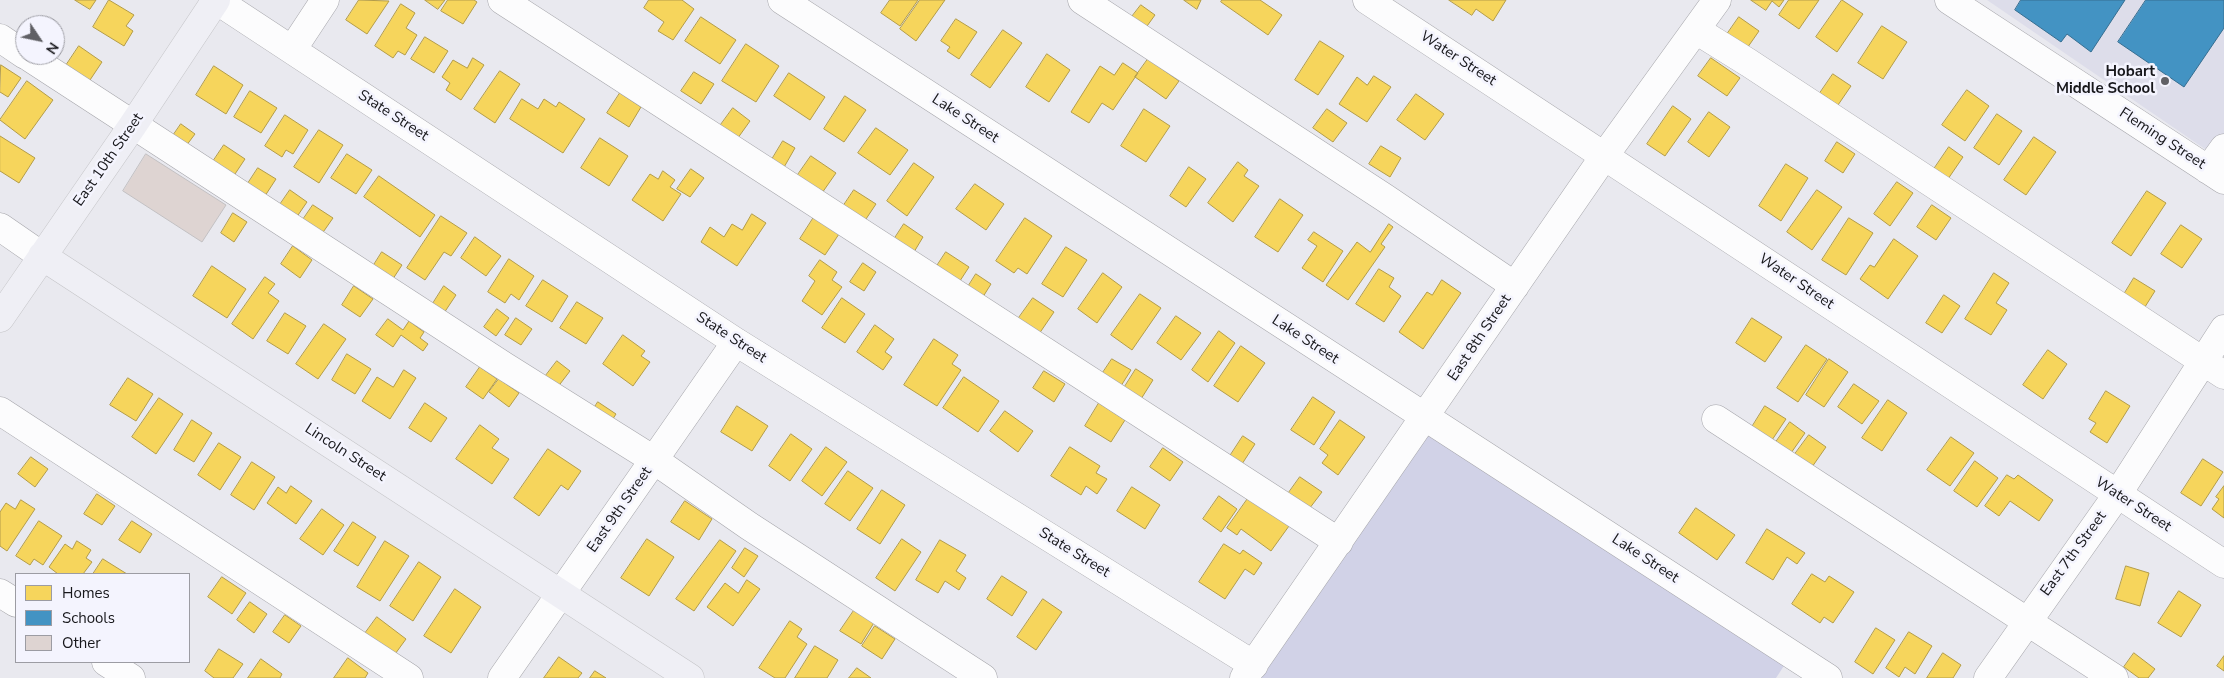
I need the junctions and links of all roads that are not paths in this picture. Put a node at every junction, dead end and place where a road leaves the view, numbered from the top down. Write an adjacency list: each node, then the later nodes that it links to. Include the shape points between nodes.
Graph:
1 (216, 0): 12 (street, State Street); 14 (main road, East 10th Street)
2 (325, 0): 12 (street)
3 (502, 0): 30 (street)
4 (782, 0): 26 (street, Lake Street)
5 (1082, 0): 20 (street)
6 (1367, 0): 16 (street, Water Street)
7 (1717, 0): 9 (street, East 8th Street)
8 (1963, 4): 17 (street, Fleming Street)
9 (1696, 30): 16 (street, East 8th Street); 24 (street)
10 (0, 38): 11 (street)
11 (15, 48)
12 (292, 50): 23 (street, State Street)
13 (40, 65): 14 (street)
14 (133, 125): 19 (main road, East 10th Street); 28 (street)
15 (2224, 148): 17 (street)
16 (1605, 156): 20 (street, East 8th Street); 29 (street, Water Street)
17 (2216, 175)
18 (0, 227): 19 (street, Lincoln Street)
19 (42, 256): 21 (main road, East 10th Street); 33 (main road, Lincoln Street)
20 (1515, 286): 26 (street, East 8th Street)
21 (0, 318)
22 (2224, 329): 24 (street, East 7th Street)
23 (736, 342): 28 (street, East 9th Street); 37 (street, State Street)
24 (2213, 368): 29 (street, East 7th Street)
25 (0, 411): 39 (street)
26 (1425, 418): 30 (street, East 8th Street); 43 (street, Lake Street)
27 (1716, 419): 35 (street)
28 (654, 460): 33 (street, East 9th Street); 42 (street)
29 (2117, 495): 31 (street, Water Street); 35 (street, East 7th Street)
30 (1339, 542): 37 (street, East 8th Street)
31 (2224, 564)
32 (0, 592): 34 (street)
33 (562, 594): 40 (street, East 9th Street); 41 (main road, Lincoln Street)
34 (15, 602)
35 (2026, 621): 44 (street, East 7th Street); 45 (street)
36 (108, 663): 38 (street)
37 (1249, 671)
38 (131, 678)
39 (408, 678)
40 (502, 678)
41 (690, 678)
42 (983, 678)
43 (1828, 678)
44 (1988, 678)
45 (2114, 678)

